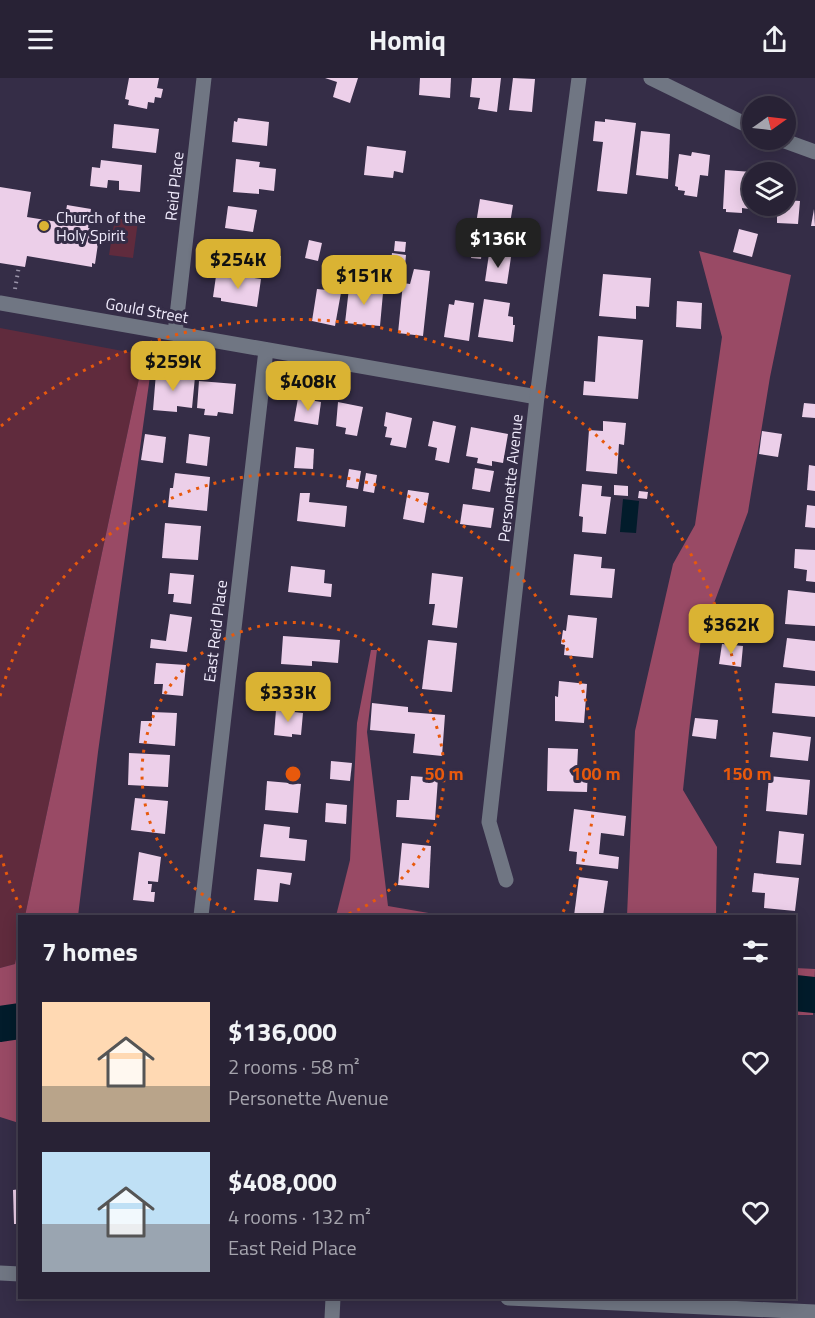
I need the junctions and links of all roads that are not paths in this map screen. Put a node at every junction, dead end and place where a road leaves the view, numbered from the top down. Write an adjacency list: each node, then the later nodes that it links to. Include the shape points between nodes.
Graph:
1 (204, 78): 8 (street, Reid Place)
2 (579, 78): 10 (street, Personette Avenue)
3 (651, 78): 4 (street)
4 (742, 123)
5 (796, 145): 6 (street)
6 (815, 152)
7 (6, 304): 8 (street, Gould Street)
8 (176, 333): 9 (street, Gould Street)
9 (266, 350): 10 (street, Gould Street); 12 (street, East Reid Place)
10 (537, 397): 11 (street, Personette Avenue, via 489,822)
11 (506, 880)
12 (201, 915)
13 (0, 1273): 14 (street)
14 (18, 1274)
15 (333, 1299): 18 (street)
16 (530, 1299): 17 (street)
17 (815, 1312)
18 (332, 1318)

